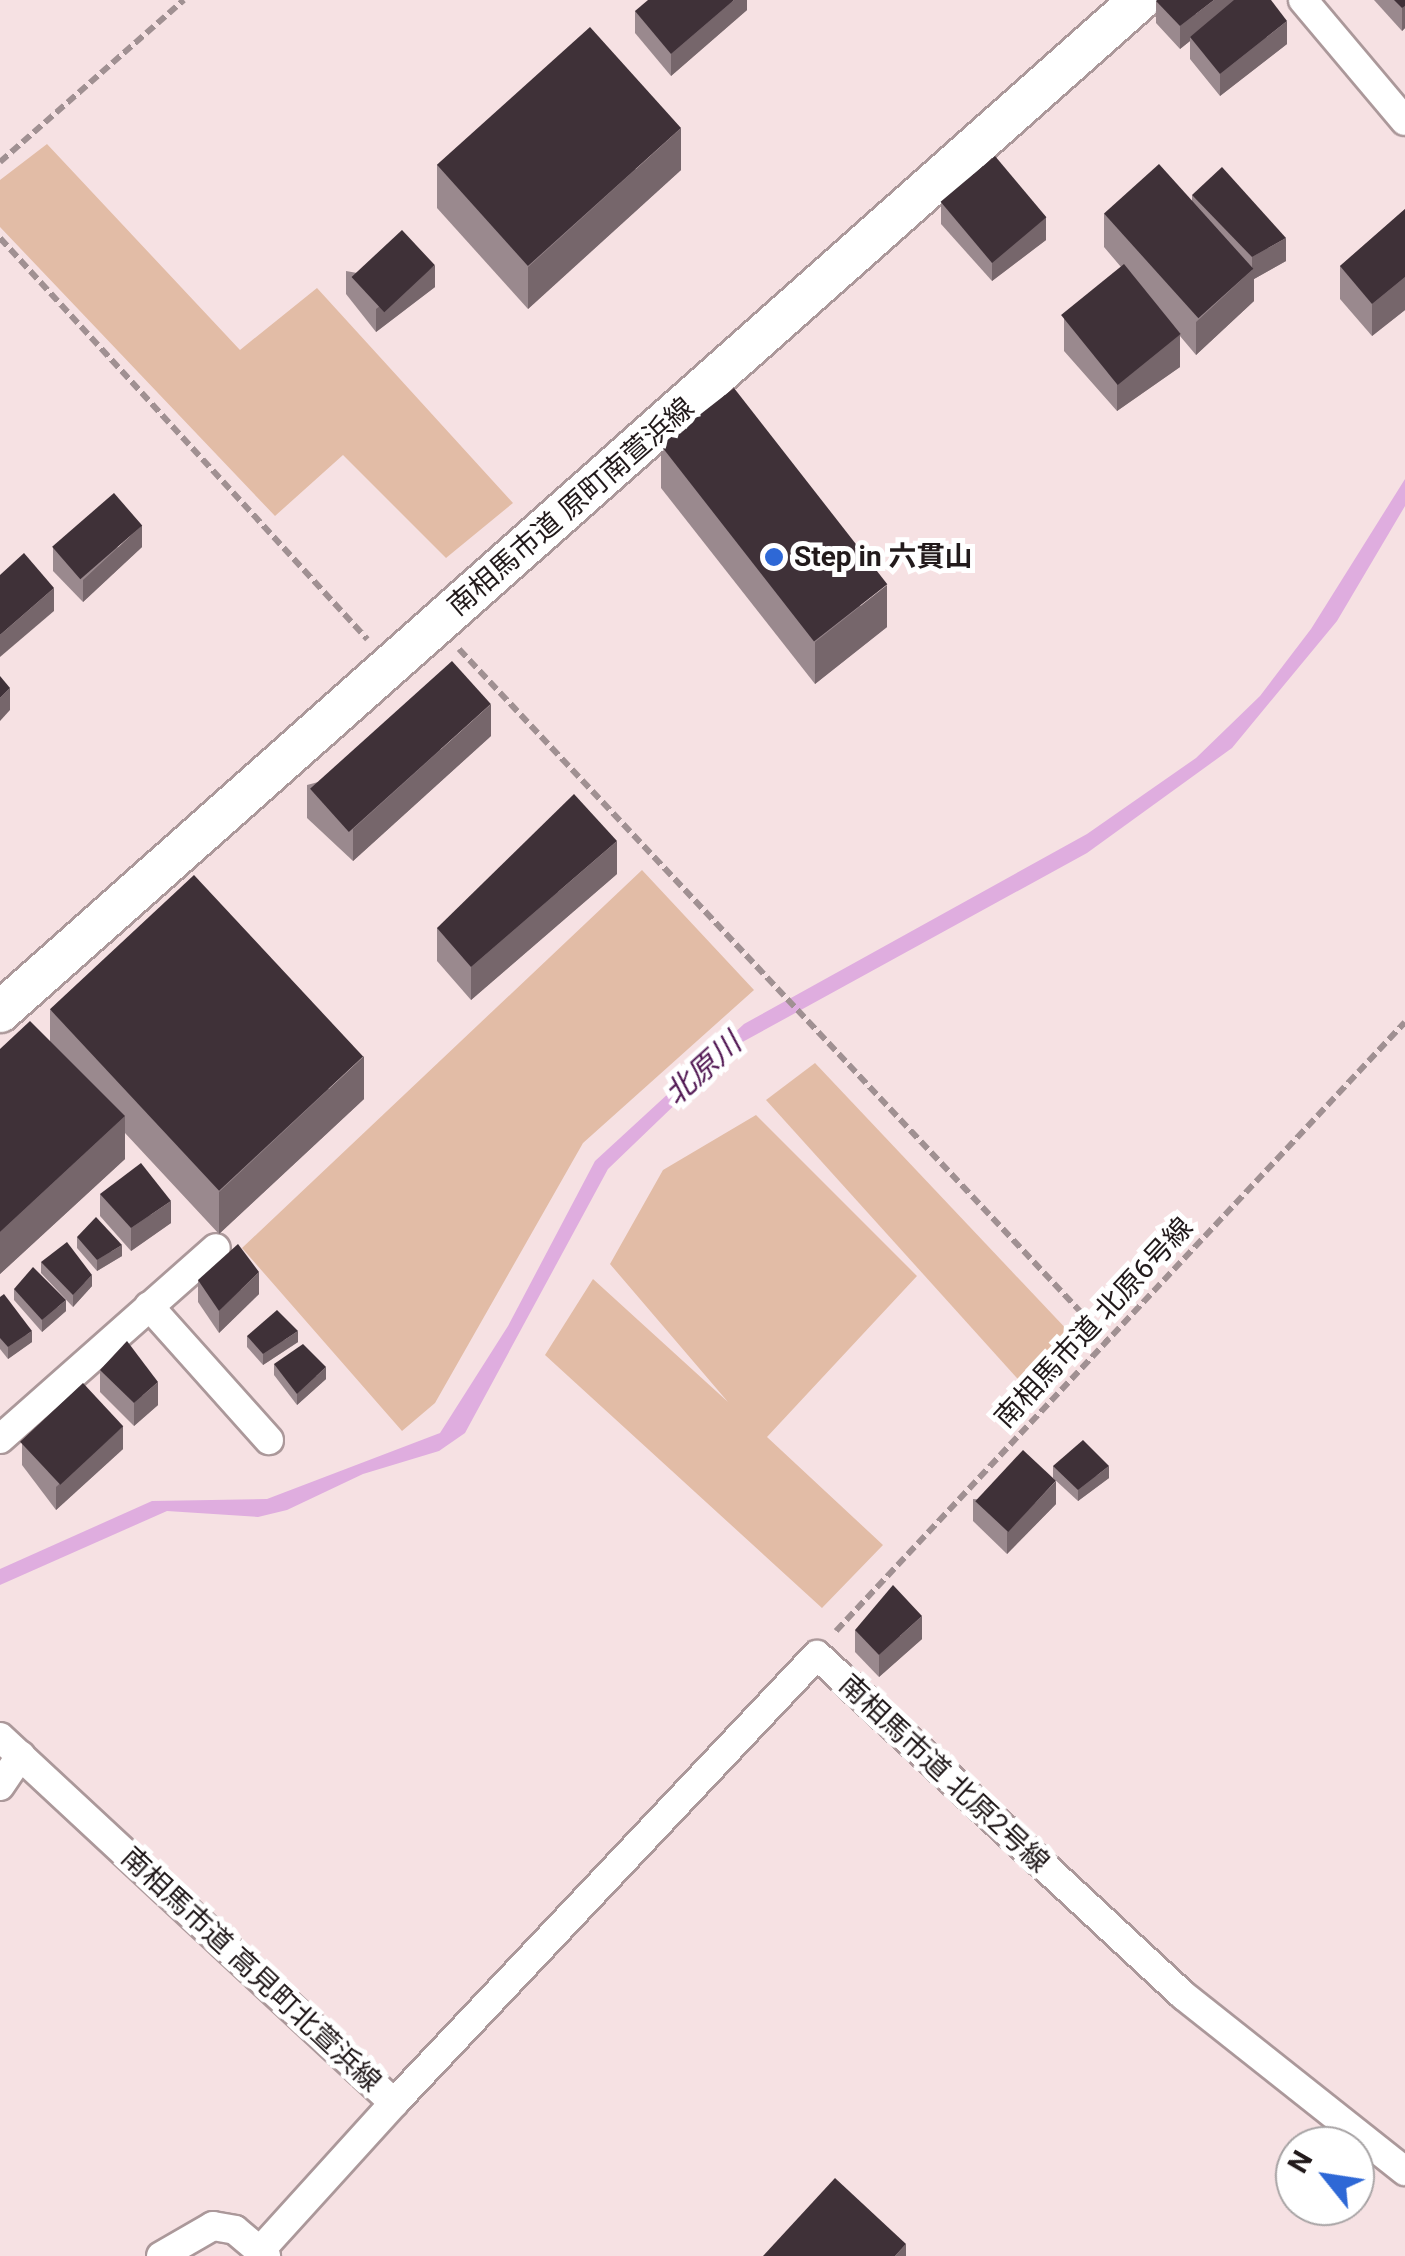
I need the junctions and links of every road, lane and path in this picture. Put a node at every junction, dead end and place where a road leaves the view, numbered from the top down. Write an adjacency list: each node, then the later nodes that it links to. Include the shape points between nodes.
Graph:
1 (184, 0): 5 (path)
2 (1140, 0): 7 (street, 南相馬市道 原町南萱浜線)
3 (1312, 3): 4 (street)
4 (1405, 121)
5 (0, 162)
6 (0, 238): 8 (path)
7 (437, 626): 8 (street, 南相馬市道 原町南萱浜線); 13 (path)
8 (390, 665): 9 (street, 南相馬市道 原町南萱浜線)
9 (0, 1012)
10 (1405, 1022): 13 (path, 南相馬市道 北原6号線)
11 (216, 1248): 12 (street)
12 (150, 1306): 14 (street); 15 (street)
13 (1108, 1341): 16 (path, 南相馬市道 北原6号線)
14 (0, 1439)
15 (269, 1440)
16 (817, 1656): 19 (street, 南相馬市道 北原2号線); 20 (street, 南相馬市道 北原2号線, via 1198,2008)
17 (10, 1746): 18 (street); 19 (street, 南相馬市道 高見町北萱浜線)
18 (0, 1786)
19 (394, 2103): 21 (street, 南相馬市道 高見町北萱浜線)
20 (1405, 2170)
21 (263, 2253): 22 (street, via 236,2230 212,2226)
22 (161, 2256)

